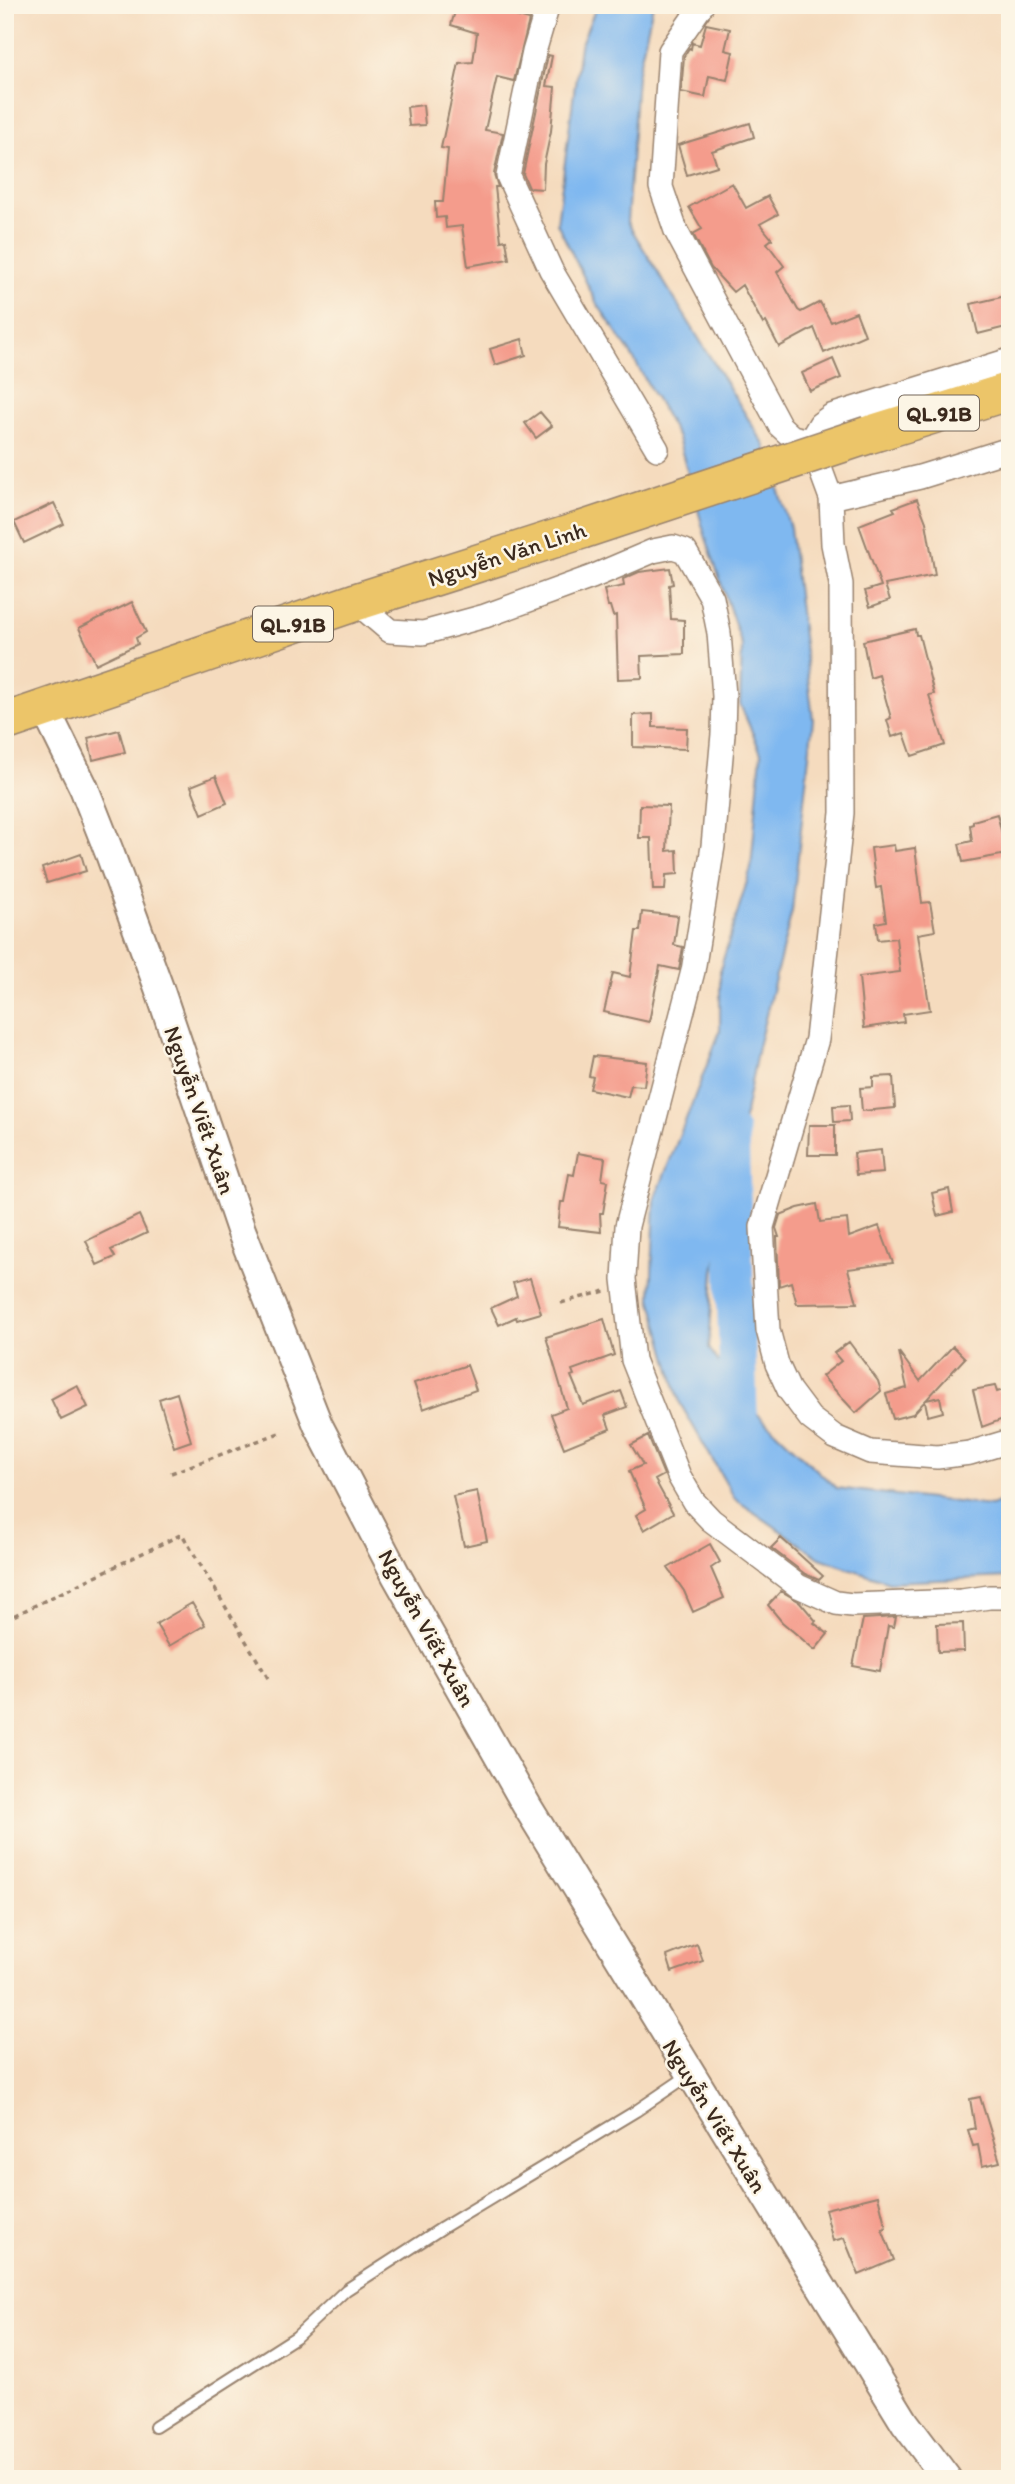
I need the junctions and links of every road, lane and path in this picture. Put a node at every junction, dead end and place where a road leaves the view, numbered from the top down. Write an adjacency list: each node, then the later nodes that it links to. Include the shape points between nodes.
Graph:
1 (548, 5): 6 (street, via 508,176 551,270)
2 (702, 5): 5 (street, via 670,51 661,187 676,231 775,416 792,438)
3 (1010, 360): 5 (street, via 831,416)
4 (1010, 391): 9 (highway, Nguyễn Văn Linh / QL.91B, bridge)
5 (810, 441): 8 (street)
6 (657, 449)
7 (1010, 449): 8 (street)
8 (831, 498): 15 (street, via 841,584 842,813 817,1039 762,1227 768,1330 776,1364 789,1390 810,1418 835,1437 870,1452 937,1457)
9 (356, 602): 10 (highway, Nguyễn Văn Linh / QL.91B); 12 (street, via 390,631 423,633 485,616 673,547 685,551 712,597 724,696 713,846 693,971 627,1226)
10 (44, 709): 11 (highway, Nguyễn Văn Linh / QL.91B); 20 (street, Nguyễn Viết Xuân, via 84,788 110,854 241,1230 318,1425 396,1575 527,1806)
11 (5, 722)
12 (624, 1279): 13 (path, via 615,1288); 17 (street, via 633,1360 679,1475 710,1520 798,1586 836,1603)
13 (561, 1303)
14 (282, 1432): 16 (path)
15 (1010, 1441)
16 (171, 1473)
17 (1010, 1597)
18 (5, 1620): 19 (path, via 182,1534)
19 (268, 1678)
20 (689, 2075): 21 (lane, via 346,2290 296,2337); 22 (street, Nguyễn Viết Xuân, via 905,2423)
21 (155, 2427)
22 (947, 2479)

